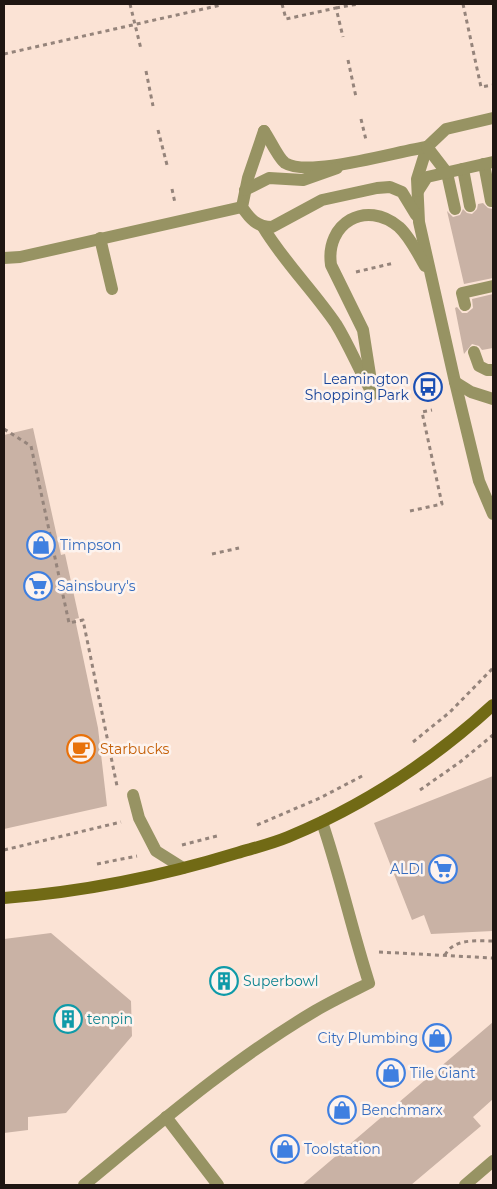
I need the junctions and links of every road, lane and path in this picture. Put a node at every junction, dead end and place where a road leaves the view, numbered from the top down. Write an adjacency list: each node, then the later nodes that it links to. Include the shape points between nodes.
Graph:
1 (130, 4): 7 (path)
2 (282, 4): 6 (path, via 286,19)
3 (358, 4): 6 (path)
4 (463, 4): 13 (path, via 481,87)
5 (221, 5): 7 (path)
6 (336, 8): 8 (path)
7 (136, 25): 9 (path); 10 (path)
8 (343, 37)
9 (141, 49)
10 (4, 54)
11 (348, 60): 14 (path)
12 (146, 71): 15 (path)
13 (493, 84)
14 (356, 97)
15 (153, 106)
16 (493, 118): 20 (street, via 446,129)
17 (361, 119): 19 (path)
18 (158, 130): 23 (path)
19 (367, 146)
20 (428, 148): 22 (street); 25 (street); 27 (street, via 419,168)
21 (488, 163): 24 (street); 29 (street)
22 (346, 164): 28 (street, via 303,180 269,178); 28 (street, via 289,165 279,156 264,131)
23 (167, 165)
24 (463, 169): 25 (street); 30 (street)
25 (447, 172): 27 (street, via 428,177); 32 (street)
26 (172, 189): 31 (path)
27 (417, 194): 33 (street)
28 (243, 198): 34 (street, via 248,216); 35 (street)
29 (492, 201)
30 (470, 206)
31 (177, 209)
32 (455, 209)
33 (419, 222): 34 (street, via 402,192 390,187 330,198 281,224); 39 (street)
34 (263, 227): 39 (street, via 335,323 373,394 363,330 331,265 333,237 339,228 360,215 384,218 401,228)
35 (100, 238): 36 (street); 41 (street)
36 (4, 258)
37 (394, 262): 38 (path)
38 (352, 273)
39 (433, 279): 45 (street)
40 (490, 285): 42 (street, via 462,293)
41 (112, 289)
42 (465, 306)
43 (474, 352): 44 (street, via 479,366)
44 (493, 370)
45 (455, 382): 46 (street, via 471,392); 50 (street, via 479,481)
46 (493, 399)
47 (432, 410): 49 (path, via 422,412 442,504)
48 (4, 429): 57 (path, via 31,446 69,623 83,620)
49 (410, 511)
50 (493, 514)
51 (240, 548): 52 (path)
52 (212, 554)
53 (493, 668): 55 (path, via 450,712)
54 (493, 705): 60 (street, via 434,755)
55 (406, 748)
56 (367, 773): 61 (path, via 320,798)
57 (118, 792)
58 (133, 795): 67 (street, via 139,818 156,851)
59 (126, 821): 64 (path)
60 (322, 822): 67 (street, via 285,838); 73 (street, via 369,983 316,1010 272,1038)
61 (250, 828)
62 (223, 835): 63 (path)
63 (178, 846)
64 (4, 850)
65 (146, 854): 66 (path)
66 (89, 866)
67 (183, 868): 68 (street, via 101,885)
68 (4, 898)
69 (493, 941): 71 (path, via 464,941 449,948)
70 (374, 948): 71 (path, via 385,954)
71 (445, 955): 72 (path)
72 (493, 958)
73 (166, 1117): 75 (street); 76 (street)
74 (493, 1161): 77 (street)
75 (84, 1185)
76 (218, 1185)
77 (465, 1185)

